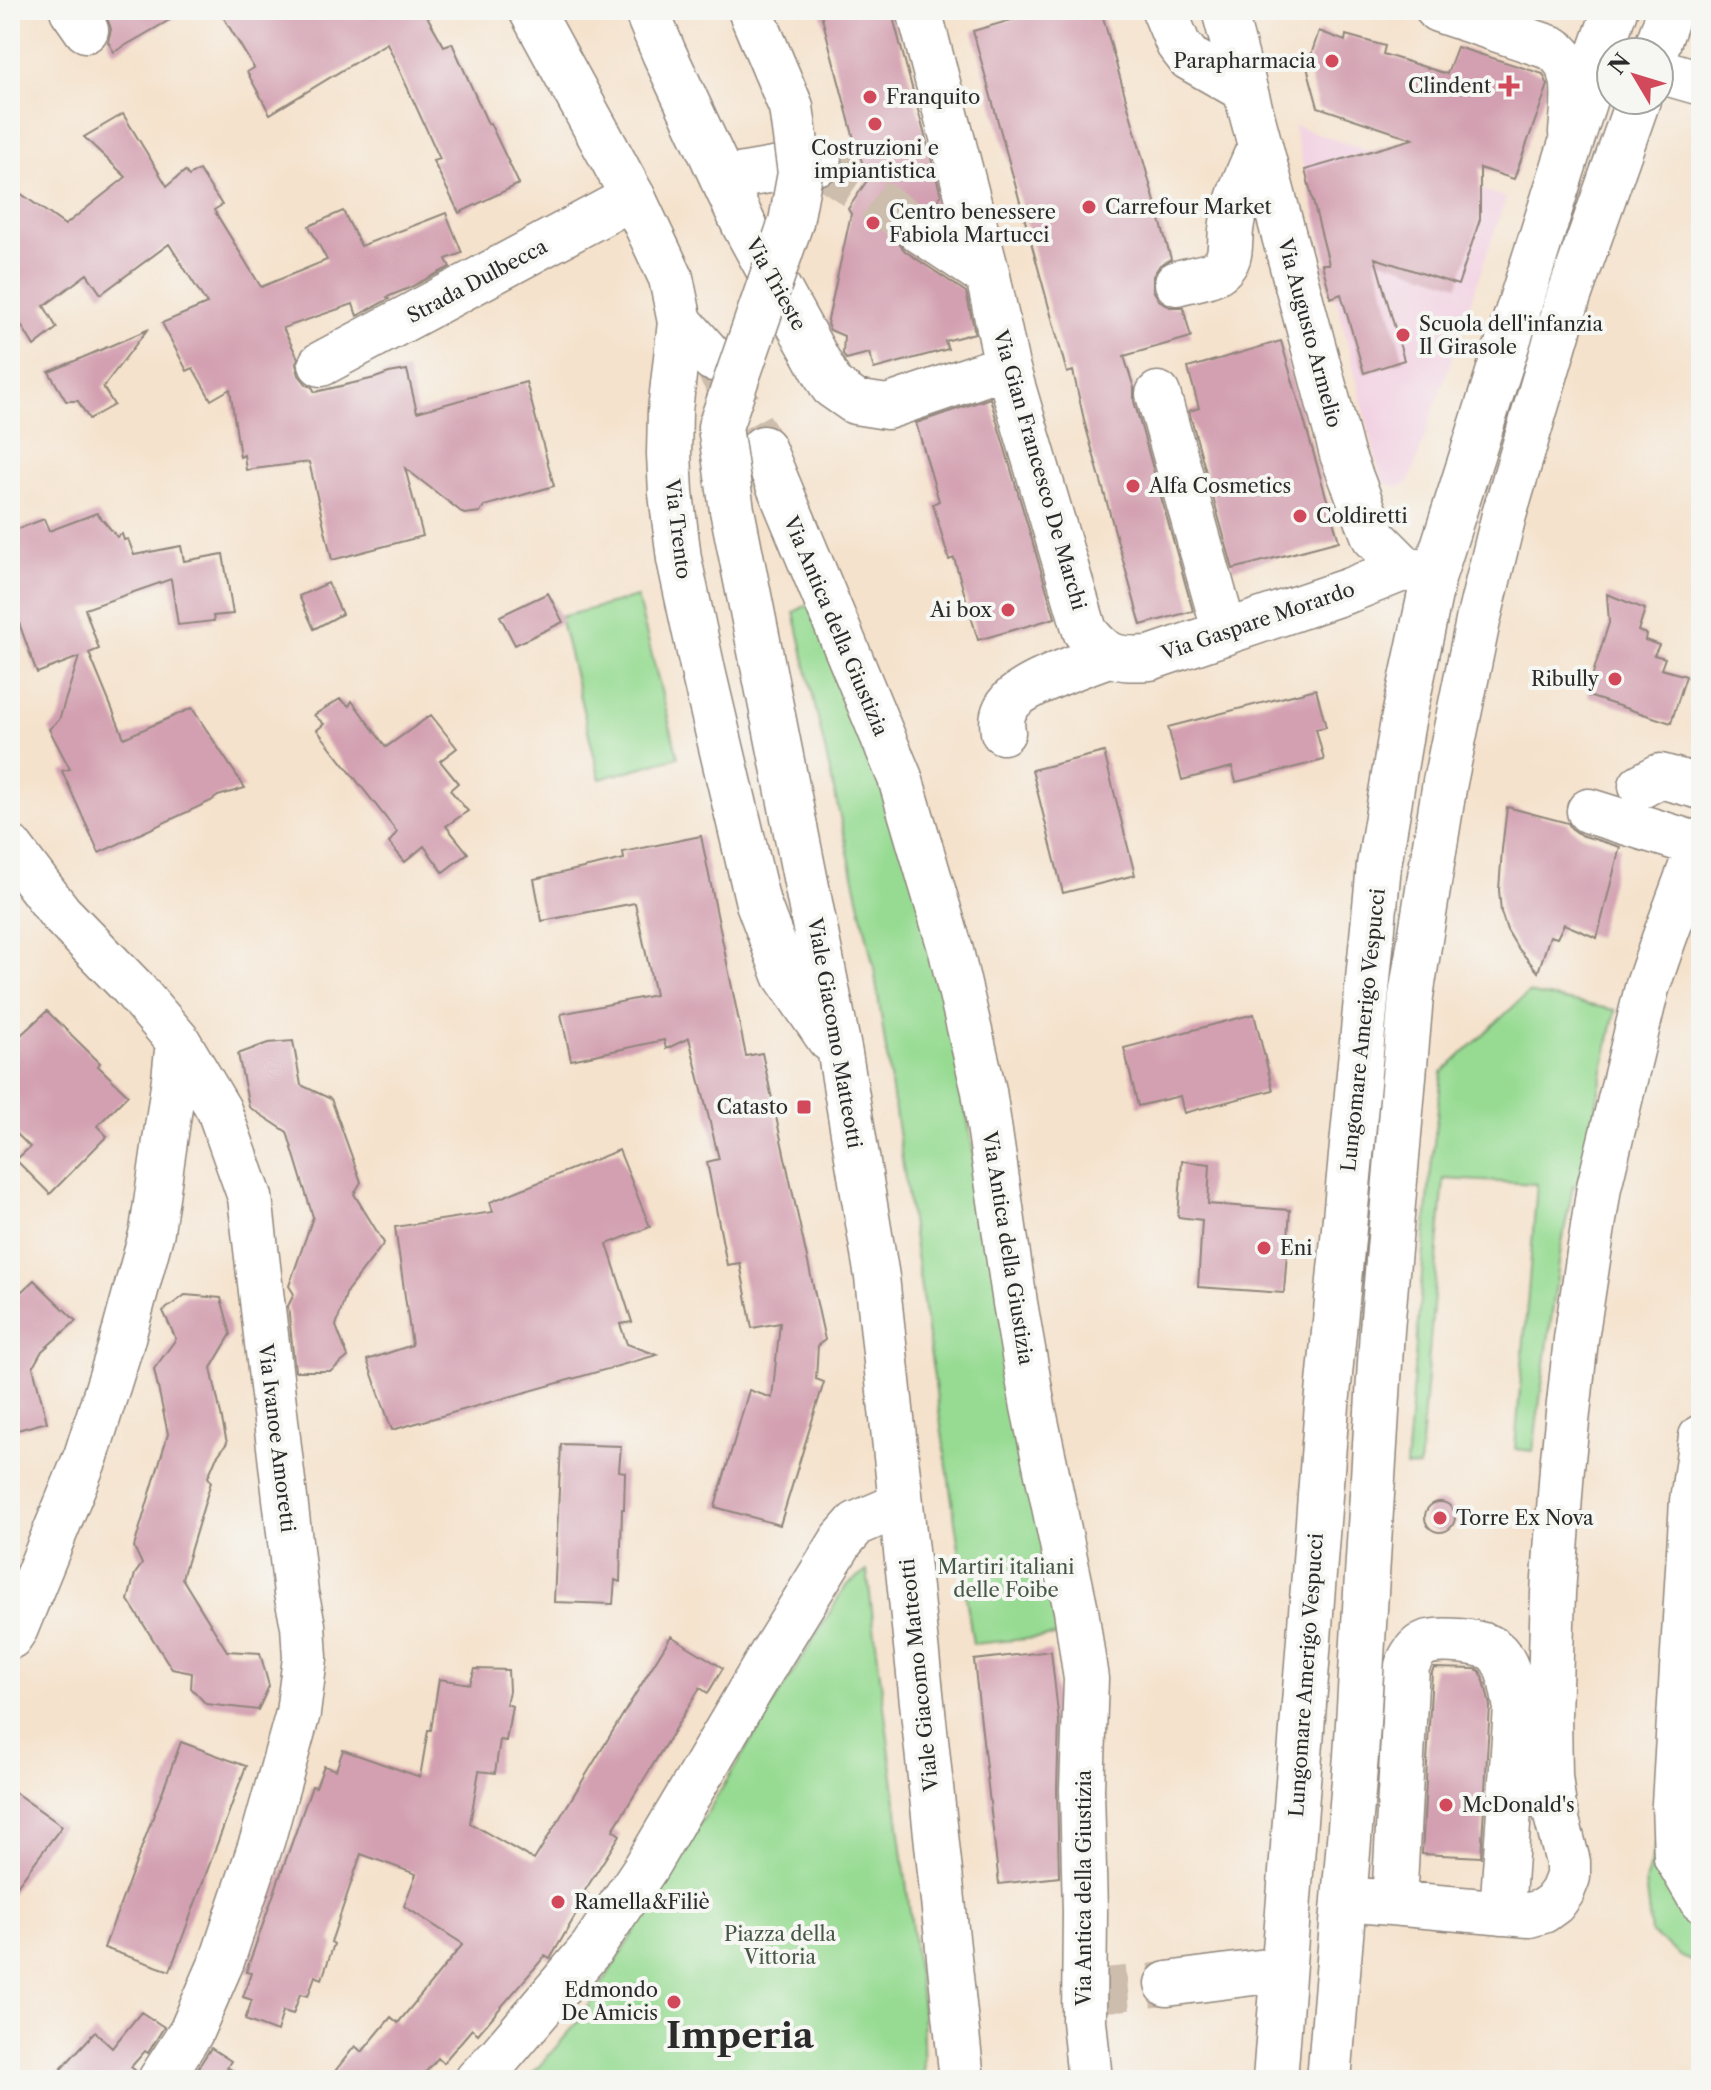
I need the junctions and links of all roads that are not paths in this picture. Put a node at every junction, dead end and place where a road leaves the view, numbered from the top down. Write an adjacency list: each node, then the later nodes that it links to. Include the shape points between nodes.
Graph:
1 (531, 10): 20 (street, Via Trento)
2 (646, 10): 19 (street, Via Trieste)
3 (750, 10): 39 (street, Viale Giacomo Matteotti, bridge, via 791,107 800,173 791,222 720,427)
4 (919, 10): 22 (street, Via Gian Francesco De Marchi)
5 (1164, 10): 12 (street, via 1189,58)
6 (1438, 10): 16 (street, via 1562,55 1573,88)
7 (1615, 10): 16 (street, Lungomare Amerigo Vespucci)
8 (1624, 10): 10 (street)
9 (1670, 10): 11 (street)
10 (1624, 36)
11 (1661, 36)
12 (1238, 40): 17 (street, Via Augusto Armelio)
13 (1675, 76): 14 (street)
14 (1701, 83)
15 (1632, 116): 30 (street, via 1568,299)
16 (1571, 144): 31 (street, Lungomare Amerigo Vespucci)
17 (1260, 146): 23 (street, via 1239,197 1229,257 1218,272); 31 (street, Via Augusto Armelio, via 1342,454 1374,537)
18 (819, 162): 19 (street)
19 (722, 179): 27 (street, Via Trieste, via 832,386 855,402 887,407)
20 (633, 197): 24 (street, Via Trento, via 671,278); 26 (street, Strada Dulbecca)
21 (919, 230): 22 (street)
22 (988, 276): 27 (street, Via Gian Francesco De Marchi)
23 (1177, 283)
24 (680, 322): 25 (street); 38 (street, Via Trento, via 670,411 671,493 679,559)
25 (713, 359)
26 (321, 364)
27 (1007, 366): 33 (street, Via Gian Francesco De Marchi, via 1085,631)
28 (1169, 391): 32 (street)
29 (763, 448): 57 (street, Via Antica della Giustizia, via 900,778 951,951 984,1091 1028,1377 1076,1610 1096,1678 1082,1789 1084,2021)
30 (1504, 515): 31 (street, Via Gaspare Morardo, via 1477,558 1465,567 1453,573); 34 (street)
31 (1419, 572): 32 (street, Via Gaspare Morardo); 34 (street, Via Augusto Armelio, via 1457,594 1469,628); 52 (street, Lungomare Amerigo Vespucci, via 1361,1034)
32 (1237, 628): 33 (street, Via Gaspare Morardo, via 1150,658)
33 (1108, 655): 35 (street, via 1023,690 1002,715)
34 (1469, 662): 48 (street, via 1411,996 1382,1330)
35 (1003, 732)
36 (1641, 786): 37 (street, via 1660,776)
37 (1701, 787)
38 (732, 792): 39 (street, via 764,812); 44 (street, Via Trento, via 758,903 785,975)
39 (793, 811): 44 (street, Viale Giacomo Matteotti)
40 (1589, 811): 41 (street)
41 (1700, 843): 51 (street, via 1647,988 1599,1187 1576,1339 1553,1593 1549,1715 1550,1776 1568,1877 1554,1903 1543,1911)
42 (10, 847): 43 (street, Via Ivanoe Amoretti, via 60,913)
43 (178, 1041): 47 (street, via 152,1231 133,1302 86,1456); 54 (street, Via Ivanoe Amoretti, via 219,1110 250,1197 305,1658 298,1713 222,1961 191,2032)
44 (840, 1054): 46 (street, Viale Giacomo Matteotti, via 877,1277)
45 (1701, 1437): 49 (street, via 1692,1501 1674,1804 1676,1857)
46 (900, 1505): 55 (street, via 856,1524 842,1540 615,1914 592,1948); 56 (street, Viale Giacomo Matteotti)
47 (10, 1637)
48 (1345, 1899): 50 (street); 59 (street)
49 (1701, 1900)
50 (1394, 1903): 51 (street); 51 (street, via 1407,1666 1428,1642 1477,1643 1494,1650 1506,1667 1516,1708)
51 (1502, 1913)
52 (1283, 1969): 53 (street); 58 (street, Lungomare Amerigo Vespucci)
53 (1167, 1984)
54 (160, 2080)
55 (477, 2080)
56 (962, 2080)
57 (1090, 2080)
58 (1275, 2080)
59 (1329, 2080)

